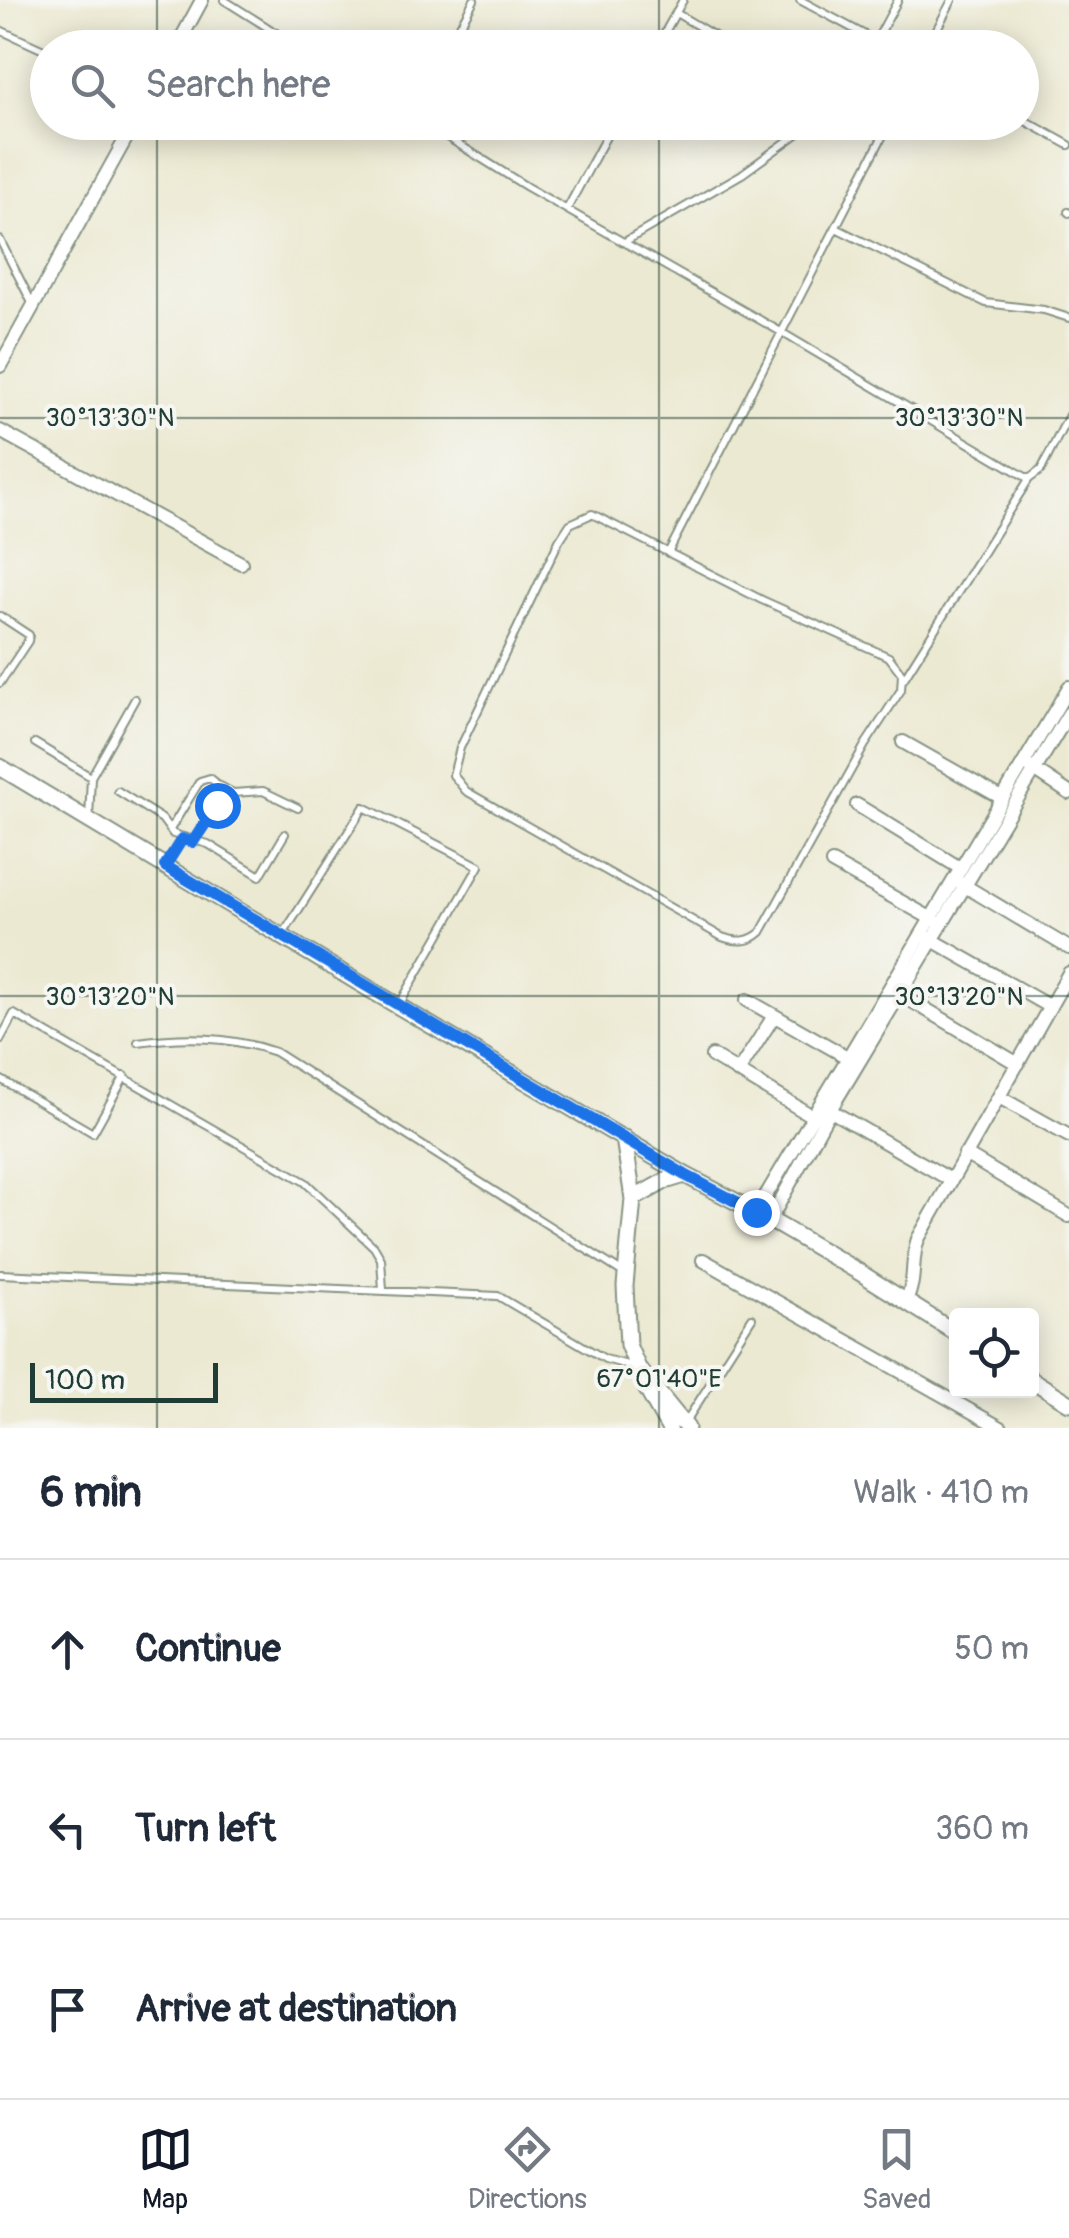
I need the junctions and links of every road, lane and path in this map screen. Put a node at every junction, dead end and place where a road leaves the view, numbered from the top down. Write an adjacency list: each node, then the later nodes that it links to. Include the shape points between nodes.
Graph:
1 (202, 0): 10 (street)
2 (224, 0): 11 (lane)
3 (474, 0): 12 (lane)
4 (683, 0): 8 (lane)
5 (800, 0): 15 (lane)
6 (898, 0): 16 (lane)
7 (952, 0): 17 (lane)
8 (676, 13): 13 (lane); 14 (lane)
9 (0, 30): 18 (lane)
10 (186, 30)
11 (272, 30)
12 (458, 30)
13 (666, 30)
14 (705, 30)
15 (857, 30)
16 (882, 30)
17 (936, 30)
18 (30, 44)
19 (1039, 128): 25 (lane)
20 (125, 140): 30 (street)
21 (452, 140): 26 (lane)
22 (604, 140): 26 (lane)
23 (789, 140): 29 (lane)
24 (881, 140): 27 (lane)
25 (1069, 145)
26 (566, 210): 29 (lane)
27 (836, 228): 31 (lane, via 986,304); 32 (lane)
28 (0, 240): 30 (lane)
29 (624, 242): 32 (lane)
30 (33, 305): 33 (street)
31 (1069, 318)
32 (782, 332): 36 (lane); 37 (lane)
33 (0, 366)
34 (1069, 415): 36 (lane)
35 (0, 431): 38 (street)
36 (1029, 480): 40 (lane)
37 (668, 553): 40 (lane, via 890,657); 40 (lane, via 596,515 570,524 460,748 455,782 722,937 750,940 761,932)
38 (241, 562)
39 (0, 616): 41 (lane, via 29,636)
40 (903, 680)
41 (0, 684)
42 (1069, 687): 47 (street)
43 (135, 699): 49 (lane)
44 (1069, 713): 47 (street)
45 (903, 742): 53 (street)
46 (35, 743): 49 (lane)
47 (1029, 766): 52 (street); 53 (street); 64 (street)
48 (0, 767): 56 (street)
49 (91, 777): 56 (lane)
50 (219, 785): 55 (lane, via 233,793 260,790); 57 (lane, via 200,781); 60 (lane, via 217,805)
51 (118, 791): 57 (lane)
52 (1069, 792)
53 (1002, 798): 63 (street)
54 (857, 805): 63 (street)
55 (298, 808)
56 (88, 820): 62 (street)
57 (170, 830): 59 (lane)
58 (286, 834): 60 (lane, via 260,876 208,844)
59 (182, 839): 60 (lane); 62 (lane)
60 (193, 842)
61 (832, 862): 65 (street)
62 (165, 866): 68 (street)
63 (957, 873): 64 (street); 65 (street)
64 (967, 886): 66 (street); 70 (street)
65 (930, 917): 66 (street); 67 (street)
66 (944, 925): 69 (street)
67 (920, 933): 69 (street); 72 (street)
68 (282, 936): 74 (street); 74 (lane, via 364,807 479,866)
69 (934, 940): 72 (street); 75 (street)
70 (1069, 948)
71 (1069, 972): 75 (street)
72 (894, 991): 80 (street); 81 (street); 86 (street)
73 (747, 1000): 76 (street)
74 (399, 1006): 88 (street)
75 (1050, 1007): 81 (street)
76 (774, 1016): 80 (street); 82 (street)
77 (0, 1040): 83 (lane, via 14,1014)
78 (138, 1042): 97 (lane, via 214,1039 275,1052)
79 (712, 1056): 82 (street)
80 (847, 1058): 86 (street)
81 (1018, 1064): 85 (street)
82 (738, 1072): 86 (street)
83 (124, 1076): 84 (lane, via 93,1133); 98 (lane, via 305,1182 374,1247)
84 (0, 1079)
85 (999, 1097): 87 (street); 89 (street)
86 (821, 1110): 91 (street); 94 (street)
87 (1069, 1136)
88 (624, 1138): 90 (street); 92 (street)
89 (965, 1154): 91 (street); 93 (street)
90 (685, 1175): 92 (street); 94 (street)
91 (950, 1179): 99 (street, via 916,1246)
92 (633, 1200): 97 (street)
93 (1068, 1215)
94 (763, 1216): 99 (street)
95 (703, 1260): 106 (street)
96 (0, 1274): 98 (lane)
97 (626, 1275): 102 (street, via 624,1318)
98 (382, 1290): 102 (lane, via 498,1296 604,1359)
99 (906, 1301): 101 (street)
100 (752, 1318): 105 (lane)
101 (949, 1328)
102 (638, 1368): 105 (street, via 650,1396)
103 (1039, 1385): 104 (street)
104 (1069, 1404)
105 (681, 1427)
106 (1002, 1428)

